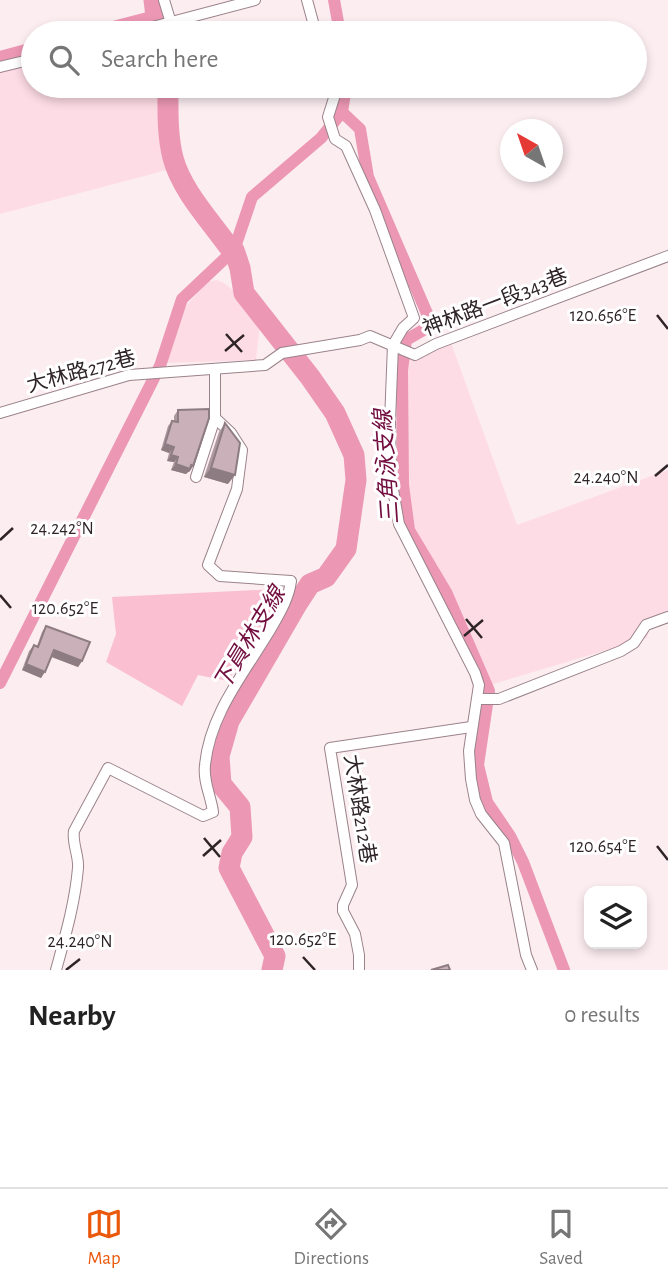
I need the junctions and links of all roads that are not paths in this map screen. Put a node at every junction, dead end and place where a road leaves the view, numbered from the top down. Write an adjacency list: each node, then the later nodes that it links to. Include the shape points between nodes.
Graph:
1 (164, 0): 4 (street)
2 (255, 0): 5 (street)
3 (307, 0): 6 (street)
4 (170, 21)
5 (178, 21)
6 (313, 21)
7 (21, 61): 8 (street)
8 (0, 67)
9 (334, 98): 11 (street, via 328,117 335,139 346,146 375,210 414,318)
10 (668, 256): 11 (street, 神林路一段343巷, via 415,355)
11 (393, 345): 12 (street, 神林路一段343巷, via 370,336 282,353 265,365); 17 (street, via 390,478 399,524 475,673)
12 (215, 370): 13 (street, 大林路272巷, via 129,375); 14 (street)
13 (0, 413)
14 (215, 418): 15 (street); 19 (street, via 243,450 237,489 208,565 219,576 291,581 290,593 209,737 204,766 212,812 203,816 108,768 74,831 78,867)
15 (195, 477)
16 (668, 617): 17 (street, via 646,625 634,643 621,651 499,699)
17 (478, 699): 18 (street)
18 (471, 727): 20 (street, 大林路212巷, via 330,748 352,884 343,911 355,934); 21 (street, via 468,751 475,800 504,843)
19 (56, 970)
20 (359, 970)
21 (532, 970)

